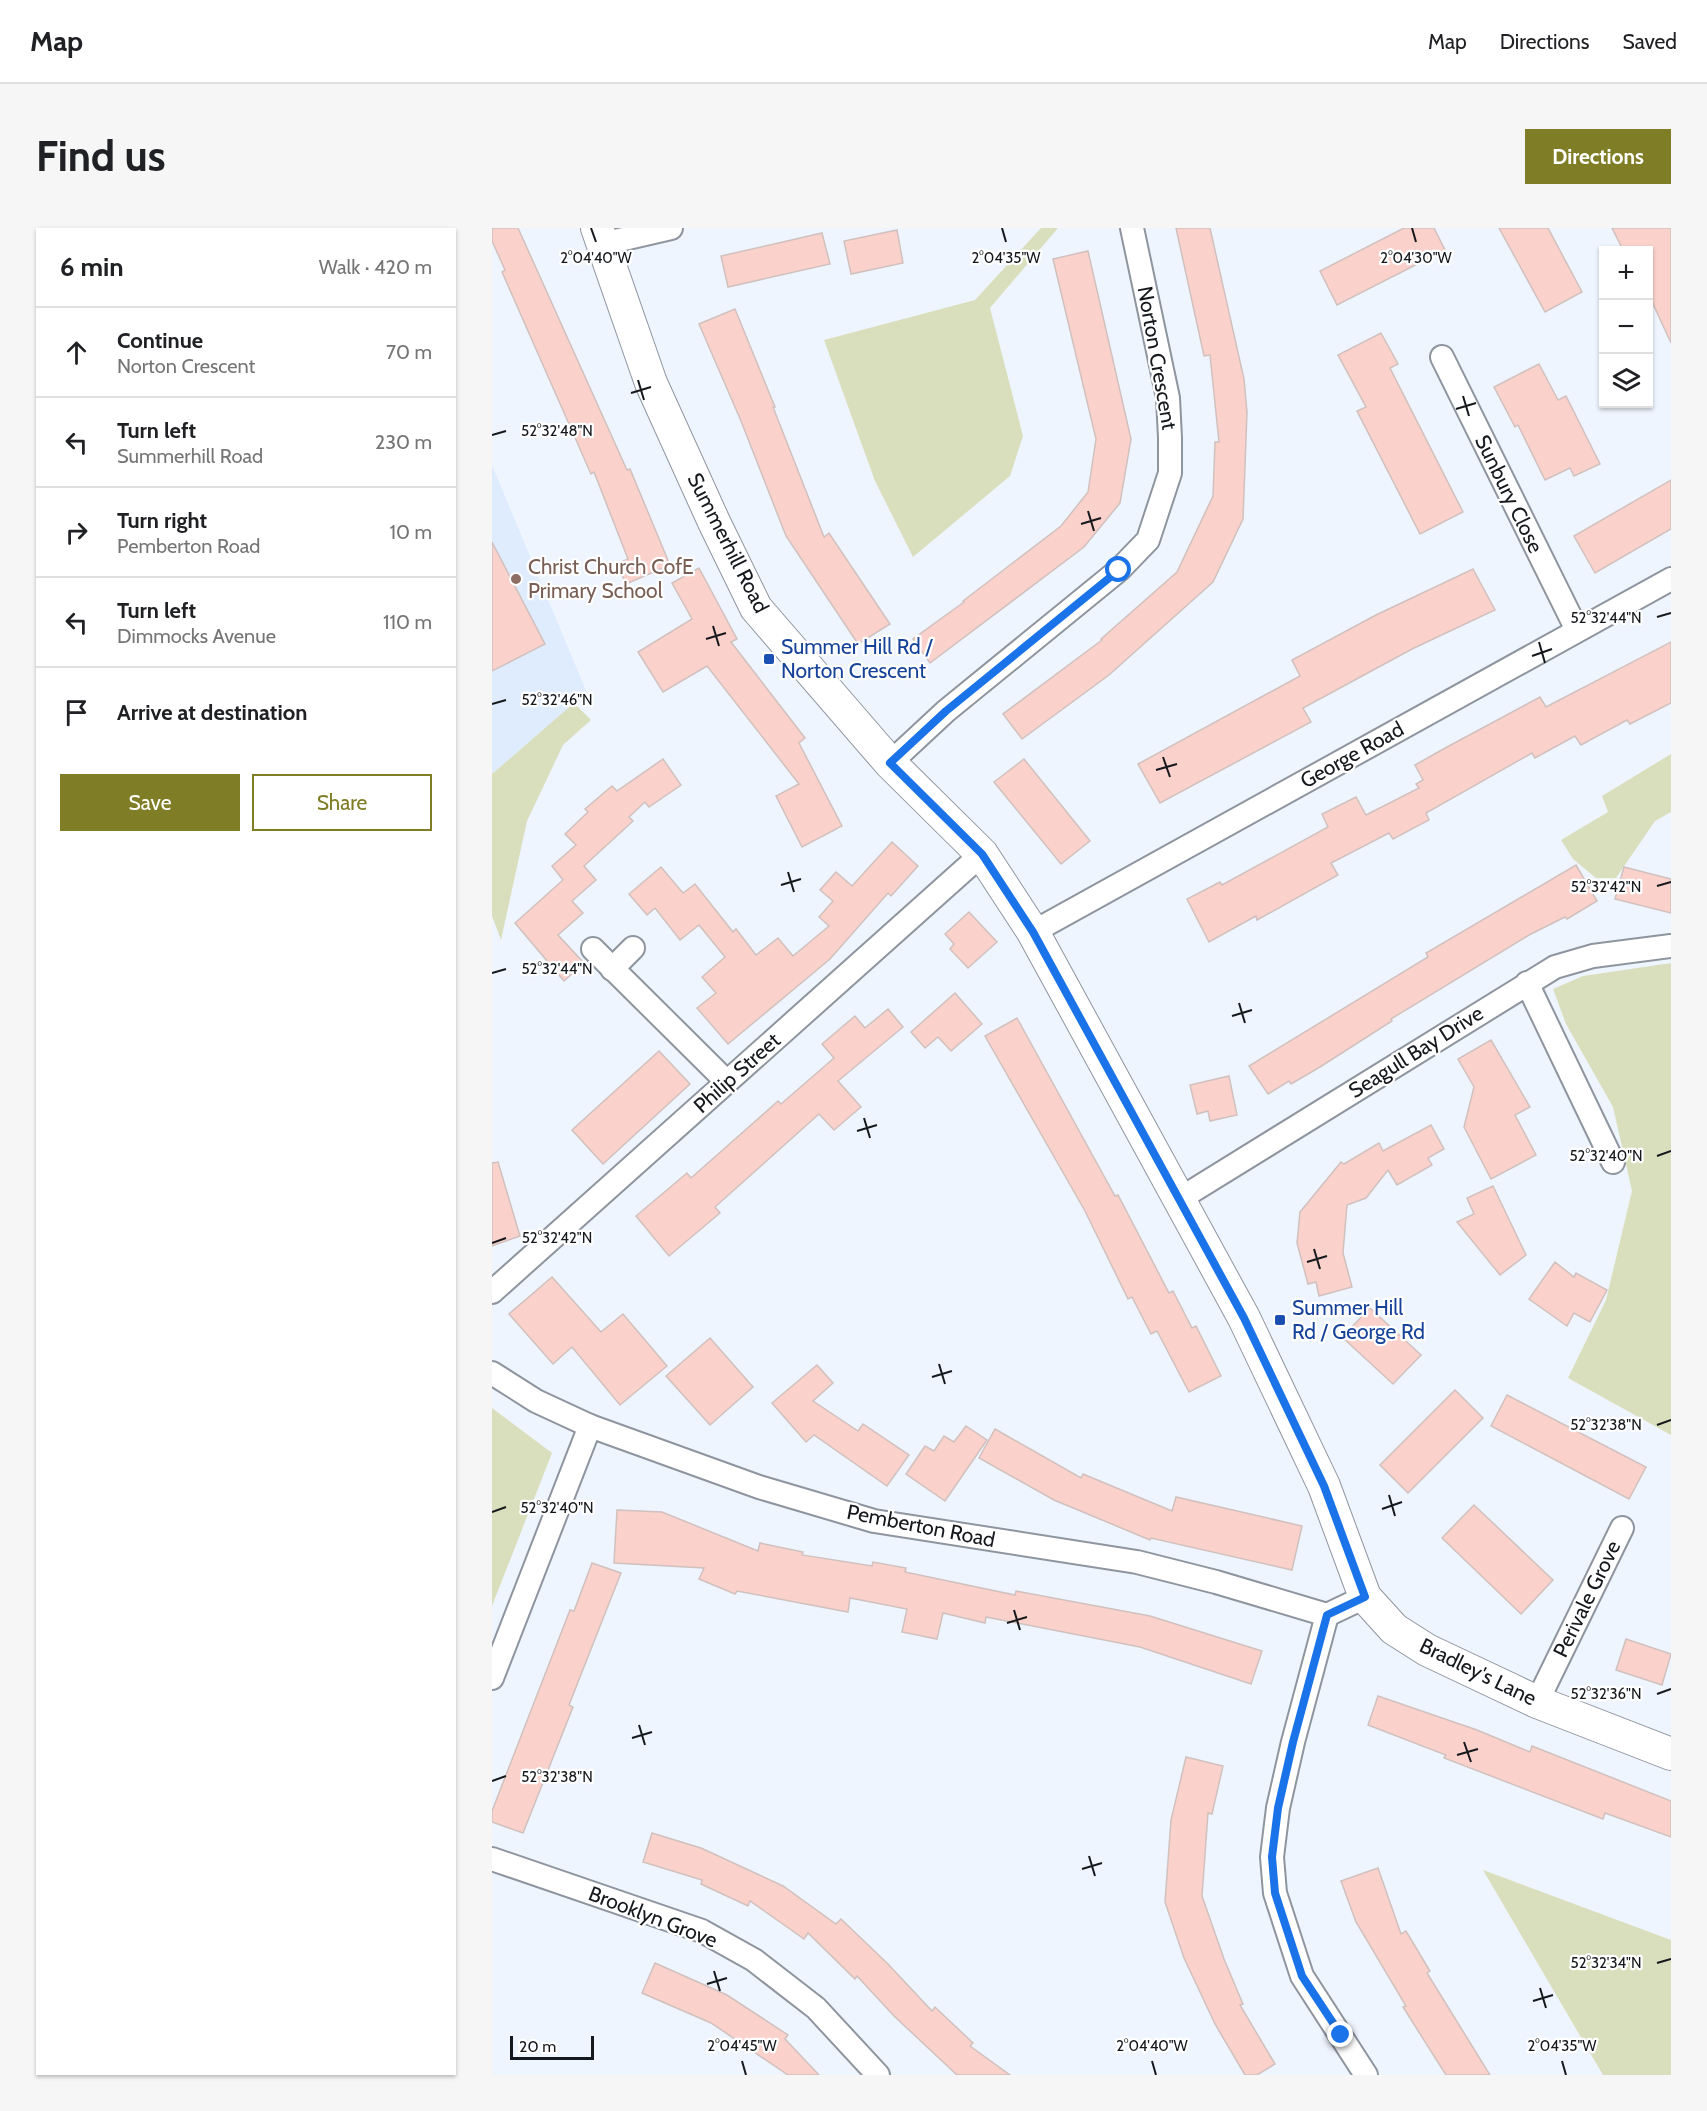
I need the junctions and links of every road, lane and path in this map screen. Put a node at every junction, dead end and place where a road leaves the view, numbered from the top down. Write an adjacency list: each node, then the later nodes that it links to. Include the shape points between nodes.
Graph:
1 (671, 228): 3 (street)
2 (1132, 228): 7 (street, Norton Crescent, via 1168,398 1170,473 1148,540 1119,570 946,711)
3 (599, 236): 7 (main road, Summerhill Road, via 651,383 756,608)
4 (1442, 357): 6 (street, Sunbury Close)
5 (1671, 579): 6 (street, George Road)
6 (1577, 630): 9 (street, George Road)
7 (890, 763): 8 (main road, Summerhill Road)
8 (982, 854): 9 (main road, Summerhill Road); 15 (street, Philip Street)
9 (1033, 932): 17 (main road, Summerhill Road)
10 (1671, 946): 14 (street, Seagull Bay Drive, via 1593,956 1555,967)
11 (633, 948): 13 (street)
12 (593, 949): 13 (street)
13 (612, 969): 15 (street)
14 (1527, 983): 16 (street); 17 (street, Seagull Bay Drive)
15 (727, 1082): 18 (street, Philip Street)
16 (1613, 1162)
17 (1178, 1200): 22 (main road, Summerhill Road, via 1244,1318 1319,1476)
18 (492, 1292)
19 (492, 1372): 20 (street, Pemberton Road, via 536,1401)
20 (590, 1426): 23 (street, Pemberton Road, via 759,1487 874,1521 1137,1562); 24 (street)
21 (1622, 1528): 25 (street, Perivale Grove)
22 (1365, 1597): 23 (street); 25 (main road, Bradley's Lane, via 1394,1629 1427,1650)
23 (1327, 1615): 29 (street, via 1278,1808 1275,1893 1302,1976)
24 (492, 1678)
25 (1537, 1702): 26 (main road, Bradley's Lane)
26 (1671, 1754)
27 (492, 1859): 28 (street, Brooklyn Grove, via 702,1931 754,1960 816,2008)
28 (878, 2075)
29 (1366, 2075)

